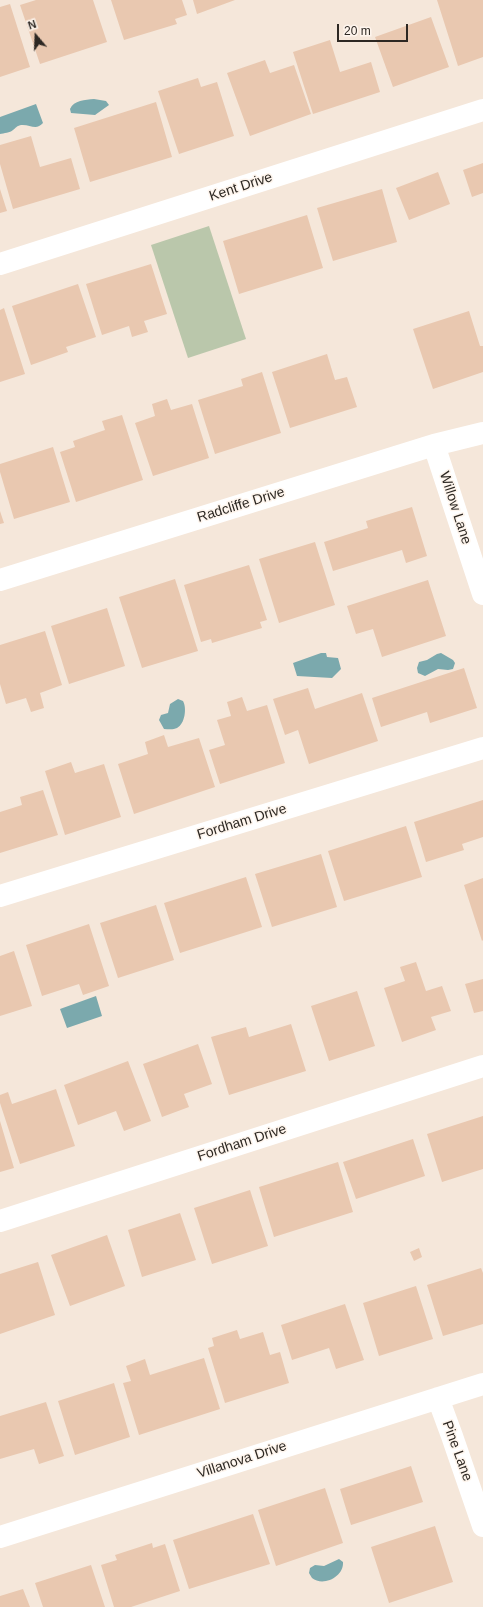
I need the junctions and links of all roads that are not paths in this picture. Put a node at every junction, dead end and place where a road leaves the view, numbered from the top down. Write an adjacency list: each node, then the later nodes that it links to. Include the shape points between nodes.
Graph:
1 (483, 110): 2 (street, Kent Drive)
2 (0, 264)
3 (483, 433): 4 (street, Radcliffe Drive)
4 (434, 445): 5 (street, Radcliffe Drive); 6 (street, Willow Lane)
5 (0, 580)
6 (483, 594)
7 (483, 748): 8 (street, Fordham Drive)
8 (0, 896)
9 (483, 1066): 10 (street, Fordham Drive)
10 (0, 1221)
11 (483, 1384): 12 (street, Villanova Drive)
12 (438, 1398): 13 (street, Pine Lane); 14 (street, Villanova Drive)
13 (483, 1526)
14 (0, 1537)

